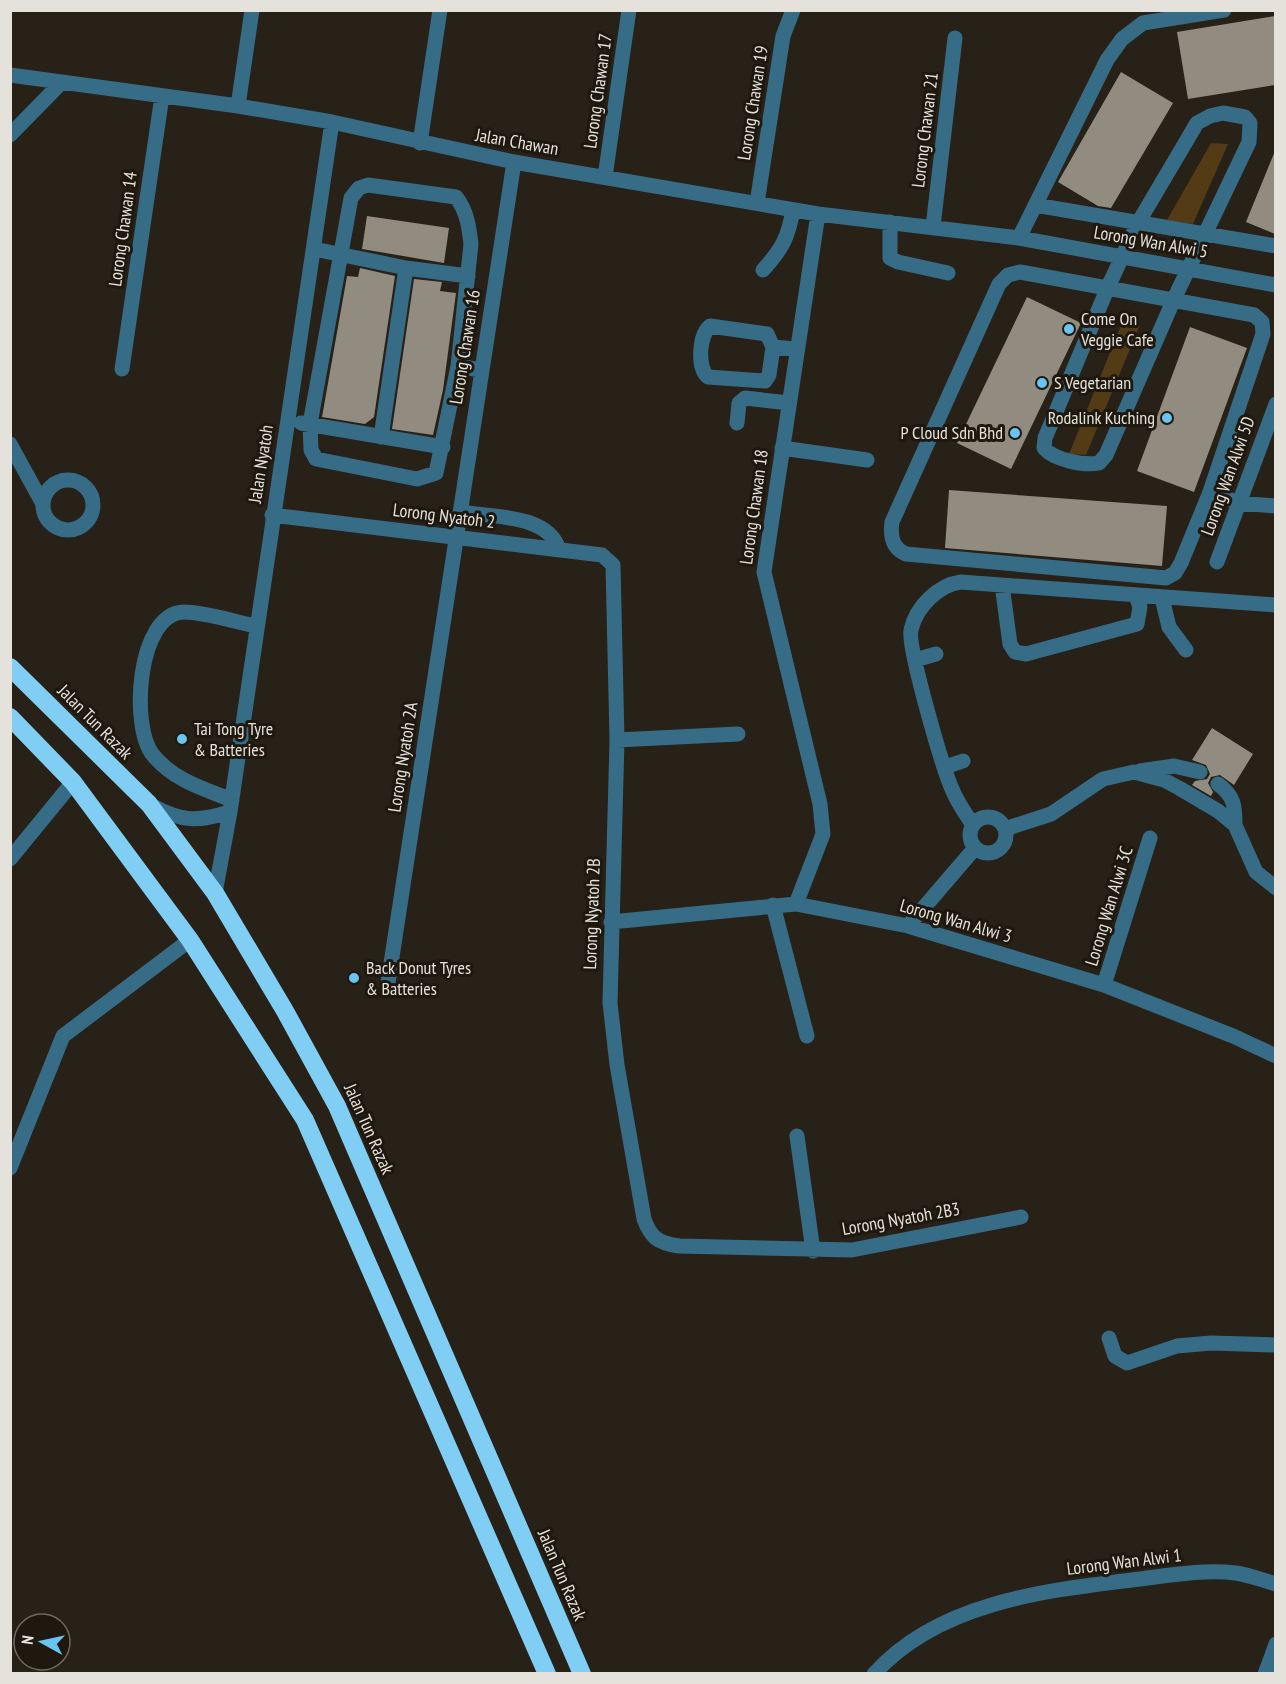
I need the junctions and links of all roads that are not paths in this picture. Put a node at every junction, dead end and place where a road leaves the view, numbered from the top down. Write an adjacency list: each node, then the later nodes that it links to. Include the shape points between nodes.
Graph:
1 (252, 10): 10 (street)
2 (440, 10): 13 (street)
3 (629, 10): 15 (street, Lorong Chawan 17)
4 (793, 10): 16 (street, Lorong Chawan 19, via 783,36)
5 (1224, 10): 17 (street, via 1143,23 1122,39 1107,60)
6 (956, 38): 22 (street, Lorong Chawan 21)
7 (10, 75): 8 (street, Jalan Chawan)
8 (62, 82): 9 (street, Jalan Chawan); 12 (street)
9 (162, 96): 10 (street, Jalan Chawan); 40 (street, Lorong Chawan 14)
10 (238, 106): 11 (street, Jalan Chawan)
11 (332, 122): 13 (street, Jalan Chawan); 26 (street, Jalan Nyatoh)
12 (10, 135)
13 (420, 143): 14 (street, Jalan Chawan)
14 (514, 162): 15 (street, Jalan Chawan); 41 (street, Lorong Chawan 16)
15 (605, 177): 16 (street, Jalan Chawan)
16 (757, 203): 18 (street, Jalan Chawan)
17 (1035, 205): 21 (street); 24 (street)
18 (793, 210): 19 (street, Jalan Chawan); 31 (street, via 780,252)
19 (818, 214): 20 (street, Jalan Chawan); 38 (street, Lorong Chawan 18)
20 (890, 222): 22 (street, Jalan Chawan); 32 (street, via 890,258)
21 (1138, 223): 23 (street); 23 (street, via 1197,123 1217,114 1237,114 1250,123 1249,142); 28 (street)
22 (933, 227): 24 (street, Jalan Chawan)
23 (1204, 235): 25 (street); 30 (street)
24 (1019, 238): 28 (street, Lorong Wan Alwi 5)
25 (1275, 246)
26 (314, 249): 27 (street); 44 (street, Jalan Nyatoh)
27 (341, 254): 29 (street); 33 (street, via 351,198 359,188 368,185 456,197 469,226); 46 (street)
28 (1122, 256): 30 (street, Lorong Wan Alwi 5); 35 (street)
29 (406, 268): 33 (street); 47 (street)
30 (1189, 268): 34 (street, Lorong Wan Alwi 5); 36 (street)
31 (763, 270)
32 (948, 273)
33 (468, 276): 39 (street)
34 (1275, 285)
35 (1108, 287): 36 (street); 36 (street, via 1045,438 1044,448 1050,455 1090,464 1099,463 1106,455); 52 (street, via 1020,272 1003,279 892,522 892,540 906,554 1166,578 1181,563)
36 (1174, 299): 52 (street, via 1254,315 1262,322)
37 (772, 347): 37 (street, via 767,334 710,326 700,365 702,373 708,377 765,381); 38 (street)
38 (796, 350): 42 (street, Lorong Chawan 18)
39 (458, 366): 41 (street); 49 (street)
40 (122, 369)
41 (480, 370): 56 (street, Lorong Chawan 16)
42 (789, 403): 45 (street, via 745,398 739,403); 50 (street, Lorong Chawan 18)
43 (1275, 404): 53 (street, Lorong Wan Alwi 5D)
44 (288, 422): 46 (street); 57 (street, Jalan Nyatoh)
45 (737, 423)
46 (310, 424): 47 (street); 49 (street, via 311,450 316,459 417,479 436,473)
47 (381, 437): 49 (street)
48 (10, 444): 54 (street)
49 (443, 447)
50 (782, 448): 51 (street); 92 (street, Lorong Chawan 18, via 764,572 820,804 823,834)
51 (867, 460)
52 (1210, 492): 53 (street)
53 (1238, 503): 55 (street); 61 (street, Lorong Wan Alwi 5D)
54 (44, 504)
55 (1275, 506)
56 (460, 512): 58 (street, Lorong Chawan 16); 59 (street, via 532,524 550,532)
57 (272, 515): 58 (street, Lorong Nyatoh 2); 66 (street, Jalan Nyatoh)
58 (456, 537): 59 (street, Lorong Nyatoh 2); 97 (street, Lorong Nyatoh 2A)
59 (560, 550): 60 (street, Lorong Nyatoh 2, via 602,555)
60 (611, 560): 73 (street, Lorong Nyatoh 2B)
61 (1217, 562)
62 (1002, 585): 63 (street); 63 (street, via 1010,644 1015,652 1026,654 1137,624 1140,607); 69 (street, via 961,582 939,590 910,630)
63 (1136, 596): 64 (street)
64 (1162, 598): 65 (street); 67 (street, via 1169,627)
65 (1275, 605)
66 (256, 626): 81 (street, Jalan Nyatoh); 81 (street, via 183,612 156,628 146,657 140,711 143,738 152,754 169,771)
67 (1186, 650)
68 (936, 654): 69 (street)
69 (915, 660): 75 (street)
70 (10, 667): 80 (highway, Jalan Tun Razak)
71 (10, 717): 78 (highway)
72 (738, 734): 73 (street)
73 (617, 740): 94 (street, Lorong Nyatoh 2B)
74 (963, 761): 75 (street)
75 (945, 767): 82 (street, via 953,792)
76 (1134, 772): 77 (street, via 1174,766); 83 (street, via 1164,780); 84 (street, via 1103,780 1051,814)
77 (1200, 772)
78 (73, 782): 87 (street); 96 (highway)
79 (1218, 784): 83 (street, via 1230,792 1235,803)
80 (148, 804): 81 (street, via 187,820); 91 (highway, Jalan Tun Razak)
81 (231, 806): 91 (street, Jalan Nyatoh)
82 (973, 825): 84 (street, via 987,817 1001,822); 86 (street, via 970,832)
83 (1235, 825): 88 (street)
84 (1005, 830): 86 (street, via 1003,845 997,851 981,852)
85 (1150, 838): 98 (street, Lorong Wan Alwi 3C)
86 (975, 848): 95 (street)
87 (10, 859)
88 (1256, 872): 89 (street); 90 (street)
89 (1275, 873)
90 (1275, 888)
91 (214, 893): 111 (highway, Jalan Tun Razak, via 337,1106)
92 (796, 904): 93 (street, Lorong Wan Alwi 3); 95 (street, Lorong Wan Alwi 3)
93 (773, 905): 94 (street, Lorong Wan Alwi 3); 99 (street)
94 (611, 922): 104 (street, Lorong Nyatoh 2B, via 611,1014 644,1219 650,1235 662,1244)
95 (908, 926): 98 (street, Lorong Wan Alwi 3)
96 (190, 940): 102 (street, via 63,1036); 110 (highway, via 305,1120)
97 (388, 983)
98 (1104, 985): 100 (street, Lorong Wan Alwi 3)
99 (807, 1036)
100 (1275, 1056)
101 (797, 1136): 105 (street)
102 (10, 1168)
103 (1021, 1217): 105 (street, Lorong Nyatoh 2B3, via 852,1250)
104 (679, 1246): 105 (street, Lorong Nyatoh 2B3)
105 (813, 1251)
106 (1109, 1338): 107 (street, via 1115,1356 1127,1363 1177,1346)
107 (1275, 1346)
108 (1275, 1584): 112 (street, Lorong Wan Alwi 1, via 1234,1572 1191,1573 1065,1588 978,1610 924,1633)
109 (1275, 1644): 113 (street)
110 (547, 1674)
111 (582, 1674)
112 (874, 1674)
113 (1265, 1674)

